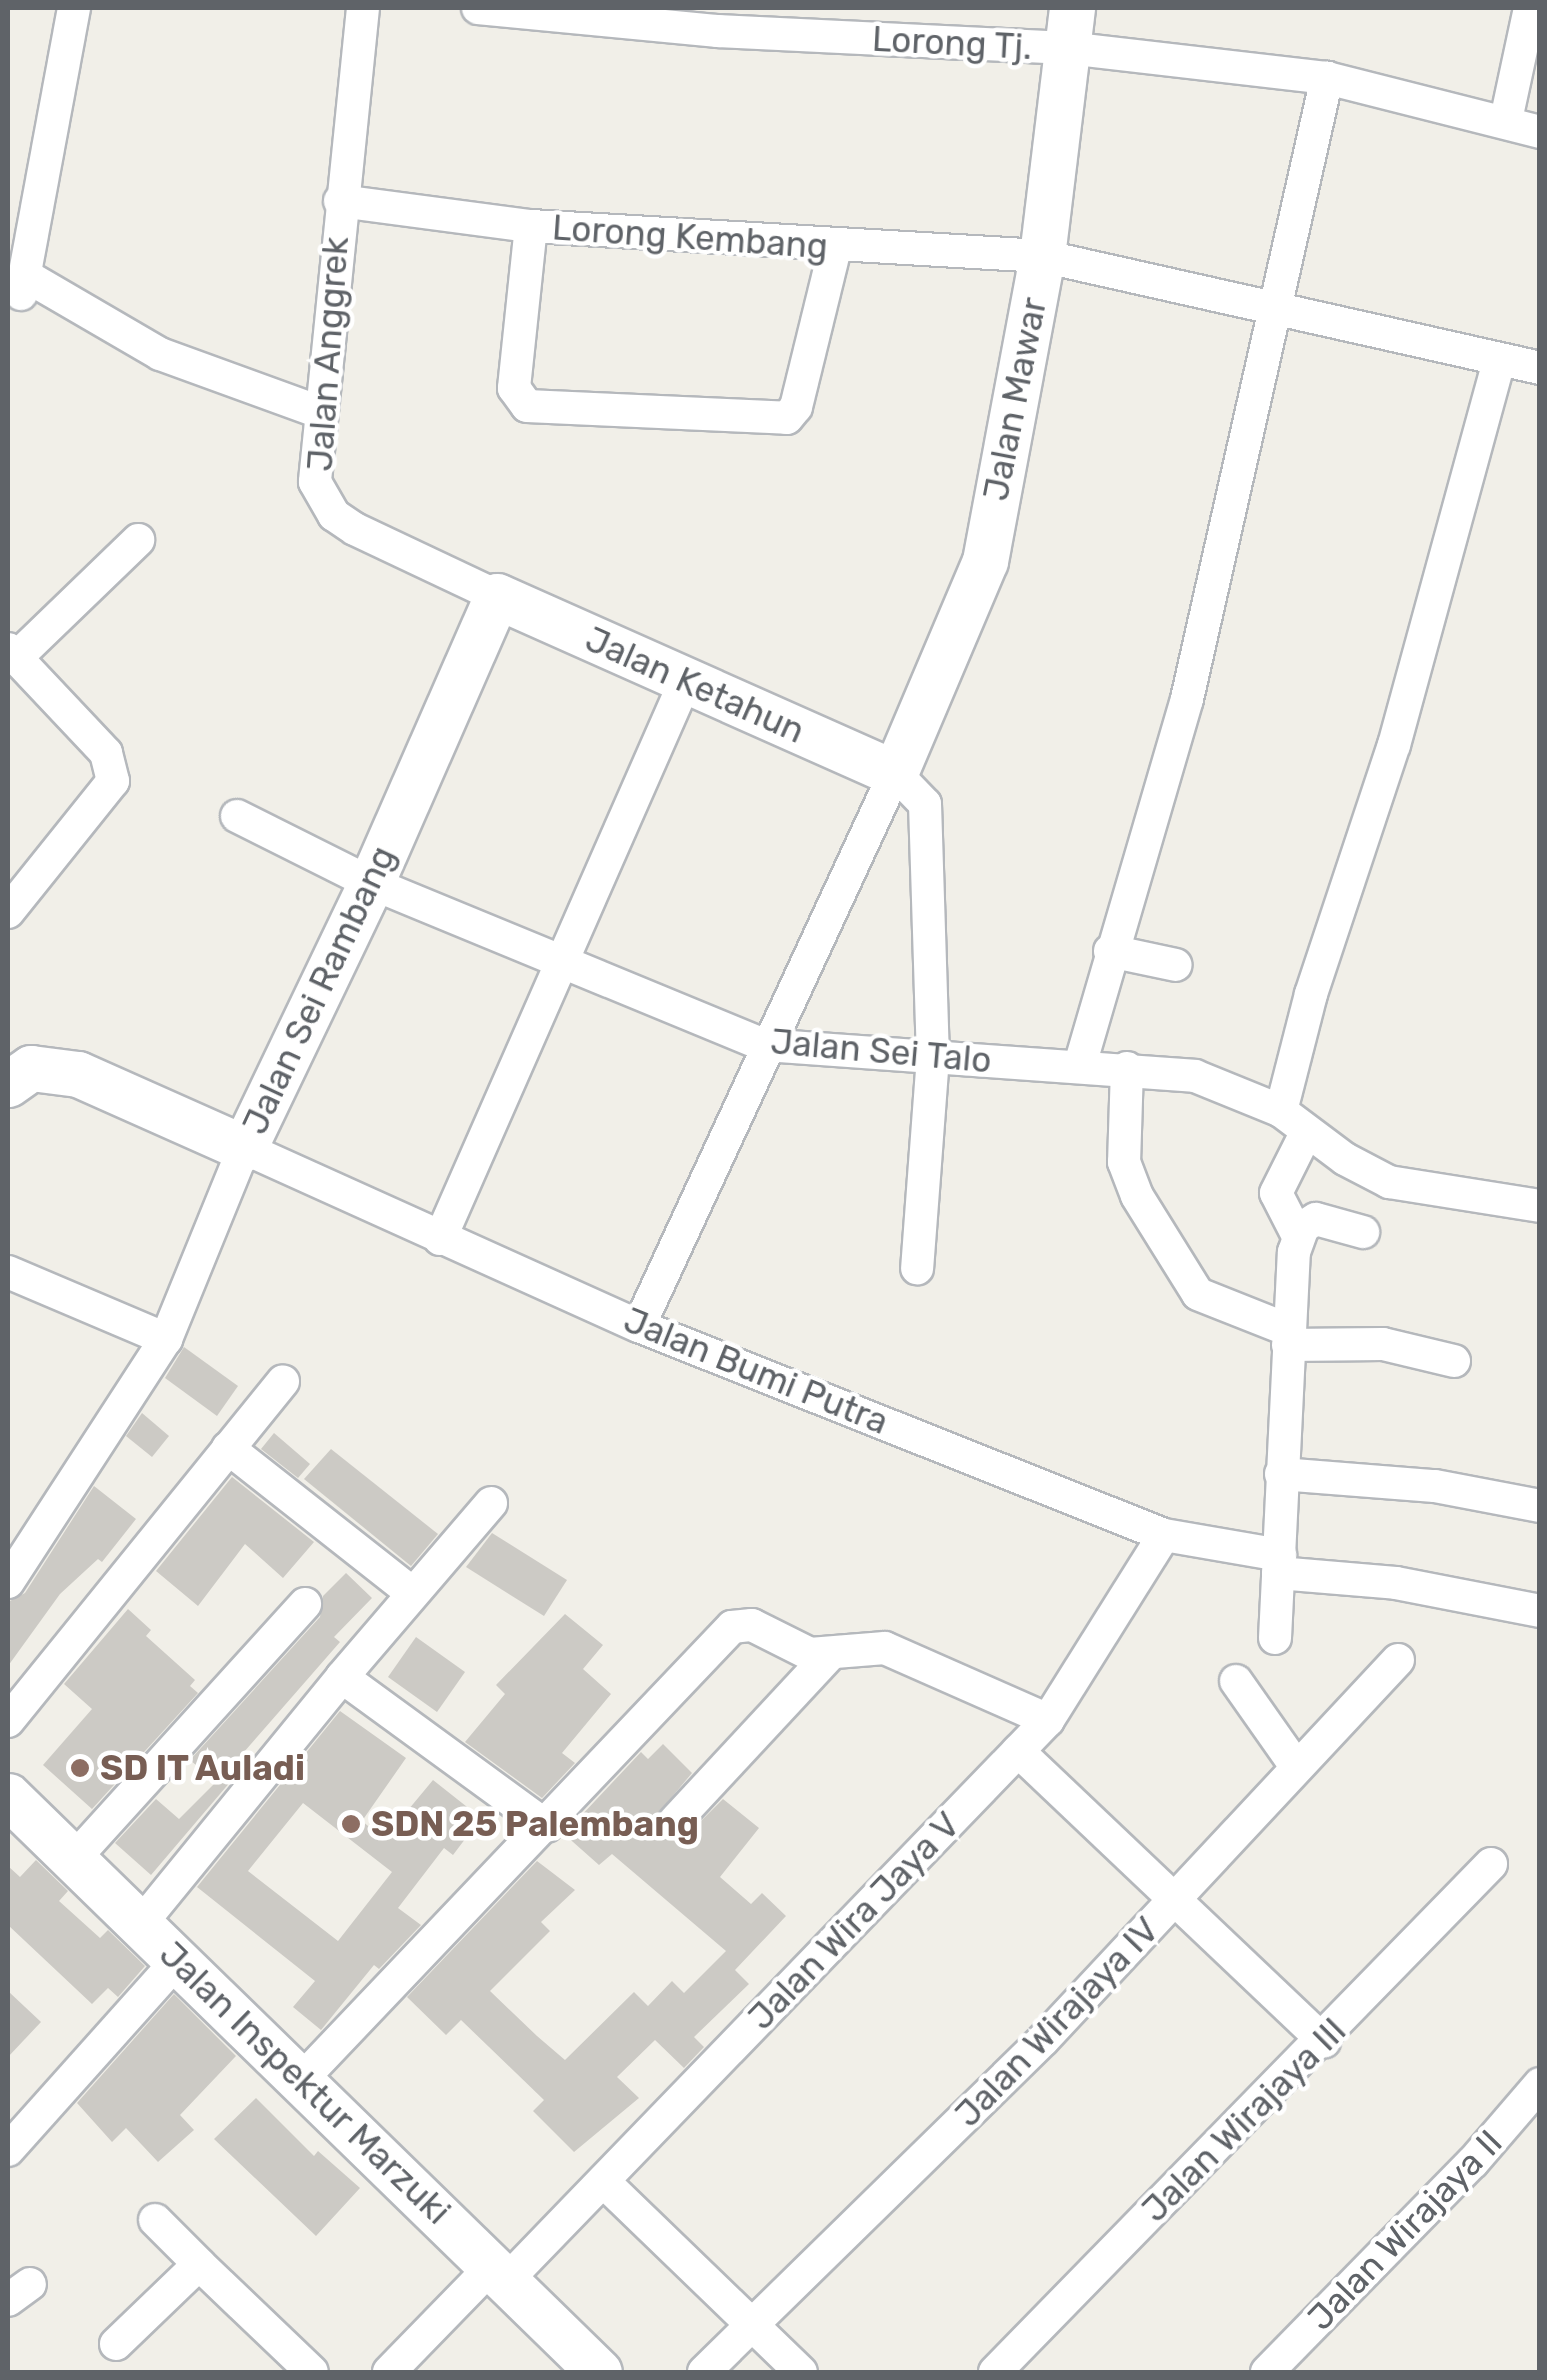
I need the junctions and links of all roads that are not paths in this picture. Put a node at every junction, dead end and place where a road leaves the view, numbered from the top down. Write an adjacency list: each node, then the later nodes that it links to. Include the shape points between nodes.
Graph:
1 (74, 8): 17 (street, via 24,285 160,354)
2 (363, 8): 10 (street, Jalan Anggrek)
3 (478, 8): 5 (street, Lorong Tj.)
4 (1530, 8): 8 (street)
5 (720, 19): 6 (street, Lorong Tj.)
6 (1069, 28): 7 (street, Lorong Tj.); 13 (street, Jalan Mawar)
7 (1327, 78): 8 (street, Lorong Tj.); 14 (street)
8 (1506, 120): 9 (street, Lorong Tj.)
9 (1540, 132)
10 (340, 201): 11 (street, Lorong Kembang); 17 (street, Jalan Anggrek)
11 (532, 226): 12 (street, Lorong Kembang); 12 (street, via 514,388 528,406 788,418 796,408)
12 (835, 248): 13 (street, Lorong Kembang)
13 (1042, 256): 14 (street, Lorong Kembang); 22 (street, Jalan Mawar, via 985,561)
14 (1280, 310): 15 (street, Lorong Kembang); 26 (street, via 1187,699)
15 (1498, 364): 16 (street, Lorong Kembang); 34 (street, via 1394,745 1311,994)
16 (1540, 368)
17 (317, 411): 19 (street, Jalan Anggrek, via 315,482 334,515)
18 (138, 540): 20 (street)
19 (497, 596): 21 (street, Jalan Ketahun); 24 (street, Jalan Sei Rambang)
20 (12, 653): 25 (street, via 106,753 113,781)
21 (685, 682): 22 (street, Jalan Ketahun); 27 (street)
22 (894, 773): 29 (street); 30 (street, via 925,804)
23 (238, 816): 24 (street, Jalan Sei Talo)
24 (371, 883): 27 (street, Jalan Sei Talo); 36 (street, Jalan Sei Rambang)
25 (8, 912)
26 (1110, 951): 28 (street); 31 (street)
27 (565, 958): 29 (street, Jalan Sei Talo); 40 (street)
28 (1176, 964)
29 (764, 1045): 30 (street, Jalan Sei Talo); 43 (street)
30 (933, 1058): 31 (street, Jalan Sei Talo); 41 (street)
31 (1080, 1065): 32 (street, Jalan Sei Talo)
32 (1127, 1068): 34 (street, Jalan Sei Talo, via 1222,1082); 44 (street, via 1124,1162 1147,1213 1198,1294)
33 (8, 1084): 36 (street, Jalan Sei Rambang, via 31,1068 78,1074)
34 (1281, 1111): 35 (street, Jalan Sei Talo)
35 (1307, 1131): 37 (street, Jalan Sei Talo, via 1389,1182); 39 (street, via 1276,1193)
36 (244, 1148): 40 (street, Jalan Bumi Putra); 45 (street)
37 (1540, 1206)
38 (1362, 1232): 39 (street, via 1316,1219)
39 (1298, 1236): 44 (street)
40 (440, 1240): 43 (street, Jalan Bumi Putra)
41 (917, 1268)
42 (8, 1272): 45 (street)
43 (639, 1326): 52 (street, Jalan Bumi Putra)
44 (1289, 1338): 46 (street, via 1383,1344); 49 (street)
45 (166, 1339): 54 (street)
46 (1454, 1361)
47 (283, 1382): 48 (street)
48 (228, 1448): 55 (street); 64 (street)
49 (1281, 1474): 51 (street, via 1435,1486); 53 (street)
50 (491, 1502): 55 (street)
51 (1540, 1506)
52 (1164, 1535): 53 (street, Jalan Bumi Putra); 63 (street, Jalan Wira Jaya V)
53 (1279, 1564): 57 (street, Jalan Bumi Putra); 58 (street)
54 (8, 1582)
55 (411, 1592): 61 (street)
56 (305, 1604): 70 (street)
57 (1540, 1611)
58 (1275, 1638)
59 (830, 1654): 63 (street, via 886,1648); 68 (street); 69 (street, via 799,1650 752,1624 732,1627)
60 (1398, 1660): 66 (street, Jalan Wirajaya IV)
61 (342, 1677): 69 (street); 73 (street)
62 (1236, 1681): 66 (street)
63 (1048, 1720): 65 (street, Jalan Wira Jaya V)
64 (8, 1721)
65 (1018, 1750): 72 (street); 79 (street, Jalan Wira Jaya V)
66 (1295, 1765): 72 (street, Jalan Wirajaya IV)
67 (12, 1812): 70 (street, Jalan Inspektur Marzuki)
68 (675, 1821)
69 (546, 1826): 76 (street)
70 (72, 1861): 73 (street, Jalan Inspektur Marzuki)
71 (1490, 1864): 75 (street, Jalan Wirajaya III)
72 (1173, 1904): 75 (street); 83 (street, Jalan Wirajaya IV)
73 (139, 1926): 74 (street, Jalan Inspektur Marzuki)
74 (176, 1961): 76 (street, Jalan Inspektur Marzuki); 78 (street)
75 (1324, 2041): 90 (street, Jalan Wirajaya III)
76 (302, 2079): 82 (street, Jalan Inspektur Marzuki)
77 (1540, 2084): 91 (street, Jalan Wirajaya II, via 1474,2162)
78 (8, 2150)
79 (603, 2180): 82 (street, Jalan Wira Jaya V); 83 (street)
80 (155, 2220): 81 (street)
81 (199, 2264): 84 (street); 85 (street)
82 (501, 2272): 86 (street, Jalan Wira Jaya V); 87 (street, Jalan Inspektur Marzuki)
83 (752, 2326): 88 (street, Jalan Wirajaya IV); 89 (street)
84 (116, 2344)
85 (312, 2372)
86 (389, 2372)
87 (600, 2372)
88 (704, 2372)
89 (801, 2372)
90 (995, 2372)
91 (1268, 2372)

